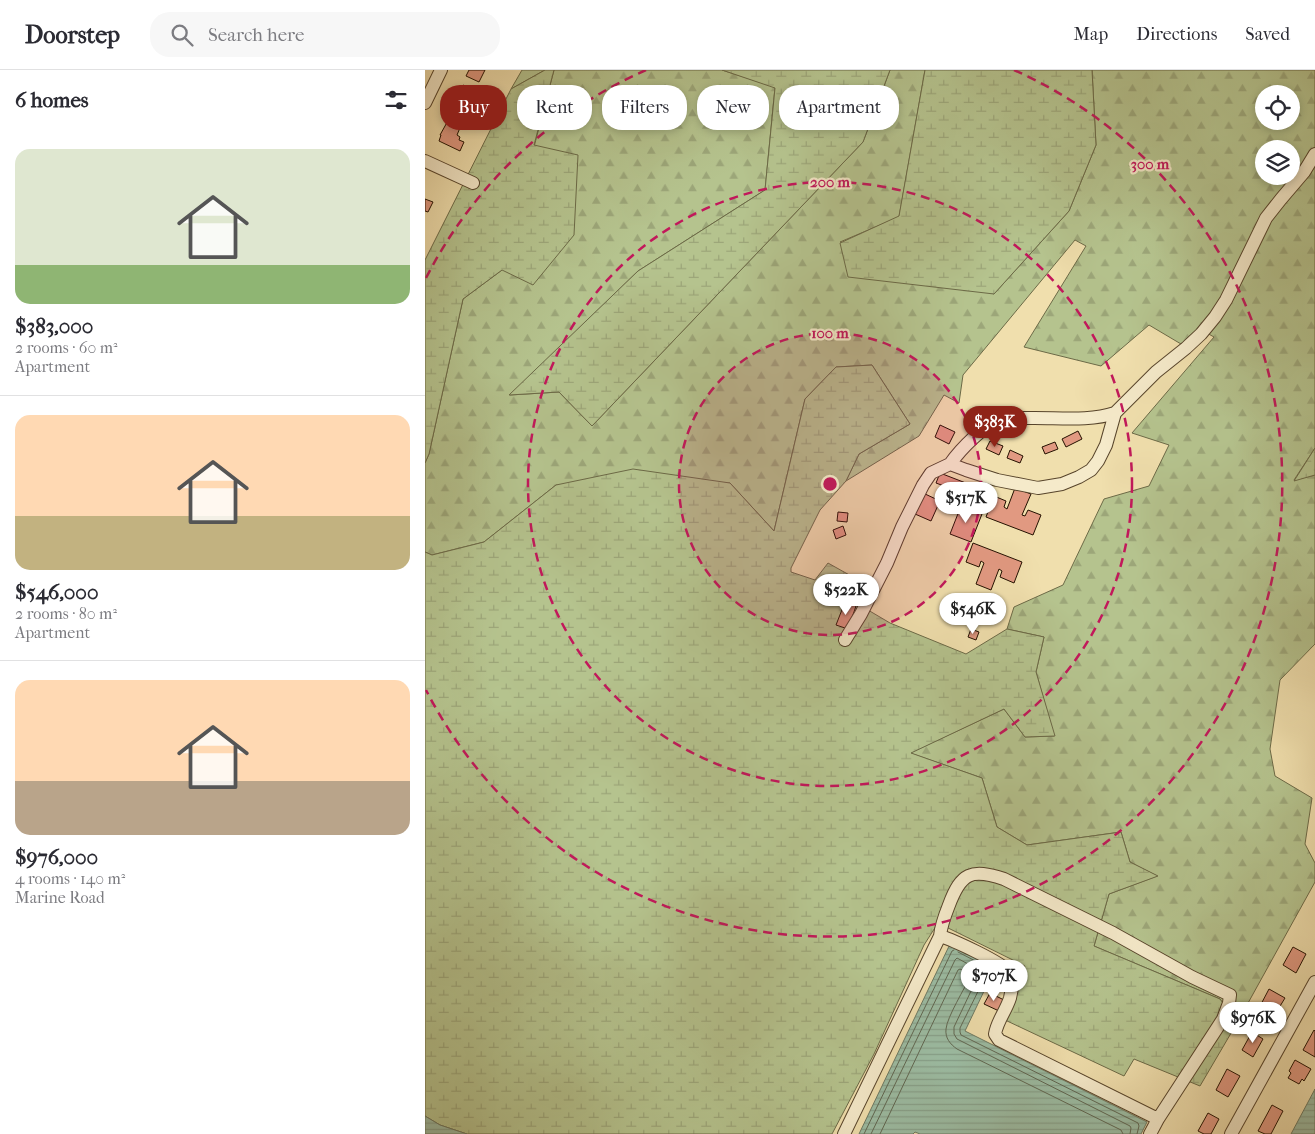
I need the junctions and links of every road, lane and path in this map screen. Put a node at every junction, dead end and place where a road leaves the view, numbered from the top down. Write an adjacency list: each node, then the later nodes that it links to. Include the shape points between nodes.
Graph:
1 (441, 70): 2 (street)
2 (425, 103)
3 (1313, 156): 6 (street, via 1266,218 1215,317 1201,334)
4 (425, 160): 5 (street)
5 (473, 183)
6 (1115, 413): 7 (street, via 1085,418 1002,419 992,423 966,445); 7 (street, via 1098,461 1091,470 1062,484 1038,488 997,480)
7 (950, 464): 8 (street, via 931,473 923,485 887,563)
8 (845, 640)
9 (940, 936): 11 (street, via 1000,964 1010,973 1013,982 1009,999 996,1027 995,1034 999,1040); 11 (street, via 956,888 964,878 988,874 1104,929 1229,995 1223,1018); 12 (street)
10 (1315, 982): 14 (street)
11 (1158, 1118): 13 (street)
12 (844, 1134)
13 (1150, 1134)
14 (1231, 1134)

